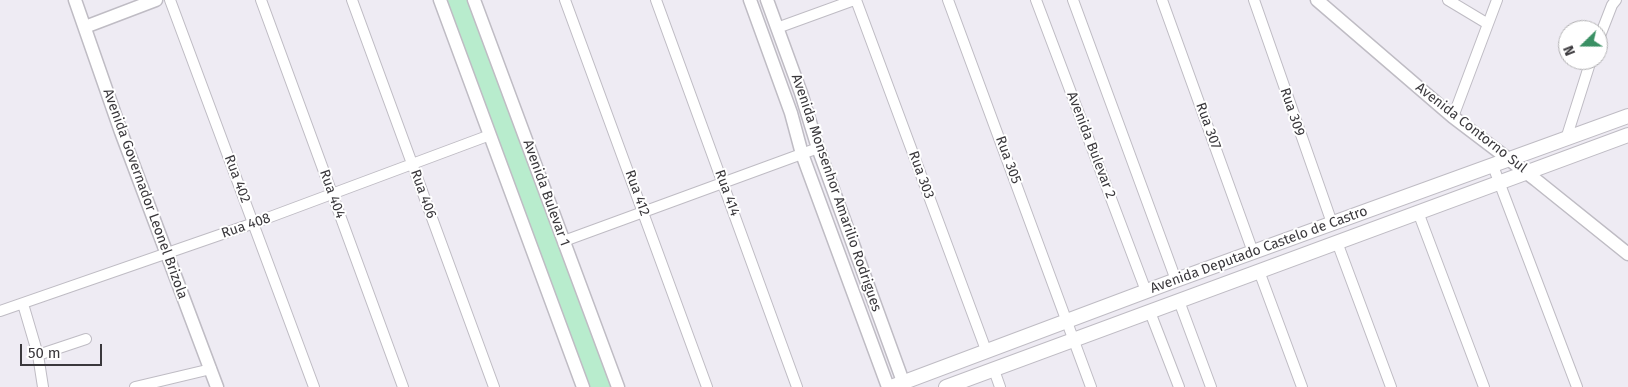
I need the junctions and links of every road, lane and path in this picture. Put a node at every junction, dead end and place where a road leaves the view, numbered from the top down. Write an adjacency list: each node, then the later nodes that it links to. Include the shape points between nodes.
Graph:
1 (75, 0): 24 (street, Avenida Governador Leonel Brizola)
2 (156, 0): 24 (street)
3 (170, 0): 43 (street, Rua 402)
4 (261, 0): 40 (street, Rua 404)
5 (352, 0): 35 (street, Rua 406)
6 (440, 0): 29 (street)
7 (474, 0): 45 (street, Avenida Bulevar 1)
8 (565, 0): 41 (street, Rua 412)
9 (656, 0): 38 (street, Rua 414)
10 (750, 0): 33 (street, Avenida Monsenhor Amarilio Rodrigues, via 791,113)
11 (766, 0): 25 (street, Avenida Monsenhor Amarilio Rodrigues)
12 (855, 0): 25 (street); 62 (street, Rua 303)
13 (948, 0): 59 (street, Rua 305)
14 (1036, 0): 53 (street, Avenida Bulevar 2)
15 (1072, 0): 51 (street)
16 (1162, 0): 47 (street, Rua 307)
17 (1254, 0): 44 (street, Rua 309)
18 (1318, 0): 28 (street, Avenida Contorno Sul)
19 (1448, 0): 23 (street)
20 (1497, 0): 23 (street)
21 (1616, 0): 22 (street)
22 (1606, 20)
23 (1488, 24): 28 (street)
24 (85, 26): 48 (street, Avenida Governador Leonel Brizola)
25 (777, 28): 32 (street, Avenida Monsenhor Amarilio Rodrigues)
26 (1589, 70): 31 (street)
27 (1628, 116): 31 (main road, Avenida Deputado Castelo de Castro)
28 (1453, 117): 34 (street, Avenida Contorno Sul)
29 (490, 135): 35 (street, Rua 408); 73 (street)
30 (1628, 135): 37 (main road, Avenida Deputado Castelo de Castro)
31 (1566, 139): 34 (main road, Avenida Deputado Castelo de Castro)
32 (818, 148): 33 (street); 52 (street, Avenida Monsenhor Amarilio Rodrigues)
33 (802, 154): 38 (street); 54 (street, Avenida Monsenhor Amarilio Rodrigues)
34 (1510, 160): 36 (main road, Avenida Deputado Castelo de Castro); 37 (street, Avenida Contorno Sul)
35 (412, 164): 40 (street, Rua 408); 72 (street, Rua 406)
36 (1493, 166): 39 (street); 44 (main road, Avenida Deputado Castelo de Castro)
37 (1528, 173): 39 (main road, Avenida Deputado Castelo de Castro); 49 (street, Avenida Contorno Sul)
38 (723, 182): 41 (street); 76 (street, Rua 414)
39 (1500, 183): 42 (main road, Avenida Deputado Castelo de Castro); 85 (street)
40 (332, 194): 43 (street, Rua 408); 71 (street, Rua 404)
41 (644, 212): 45 (street); 75 (street, Rua 412)
42 (1418, 212): 46 (main road, Avenida Deputado Castelo de Castro); 84 (street)
43 (254, 223): 48 (street, Rua 408); 70 (street, Rua 402)
44 (1332, 223): 47 (main road, Avenida Deputado Castelo de Castro)
45 (564, 242): 74 (street, Avenida Bulevar 1)
46 (1337, 242): 50 (main road, Avenida Deputado Castelo de Castro); 83 (street)
47 (1253, 252): 51 (main road, Avenida Deputado Castelo de Castro)
48 (167, 253): 56 (street, Rua 408); 64 (street, Avenida Governador Leonel Brizola)
49 (1628, 254)
50 (1259, 271): 55 (main road, Avenida Deputado Castelo de Castro); 82 (street)
51 (1176, 280): 53 (main road, Avenida Deputado Castelo de Castro)
52 (868, 288): 54 (street); 66 (street, Avenida Monsenhor Amarilio Rodrigues)
53 (1146, 291): 59 (main road, Avenida Deputado Castelo de Castro)
54 (853, 294): 66 (street, Avenida Monsenhor Amarilio Rodrigues)
55 (1179, 301): 58 (main road, Avenida Deputado Castelo de Castro); 81 (street)
56 (23, 304): 57 (street, Rua 408); 63 (street)
57 (0, 311)
58 (1150, 312): 61 (main road, Avenida Deputado Castelo de Castro); 80 (street)
59 (1067, 321): 61 (street, Rua 305); 62 (main road, Avenida Deputado Castelo de Castro)
60 (86, 339): 63 (street)
61 (1074, 341): 65 (main road, Avenida Deputado Castelo de Castro); 79 (street)
62 (986, 350): 66 (main road, Avenida Deputado Castelo de Castro)
63 (38, 355): 67 (street)
64 (211, 370): 68 (street); 69 (street, Avenida Governador Leonel Brizola)
65 (994, 370): 77 (main road, Avenida Deputado Castelo de Castro); 78 (street)
66 (897, 386)
67 (43, 387)
68 (136, 387)
69 (217, 387)
70 (314, 387)
71 (403, 387)
72 (494, 387)
73 (583, 387)
74 (618, 387)
75 (707, 387)
76 (797, 387)
77 (946, 387)
78 (1000, 387)
79 (1091, 387)
80 (1179, 387)
81 (1211, 387)
82 (1302, 387)
83 (1391, 387)
84 (1484, 387)
85 (1577, 387)

